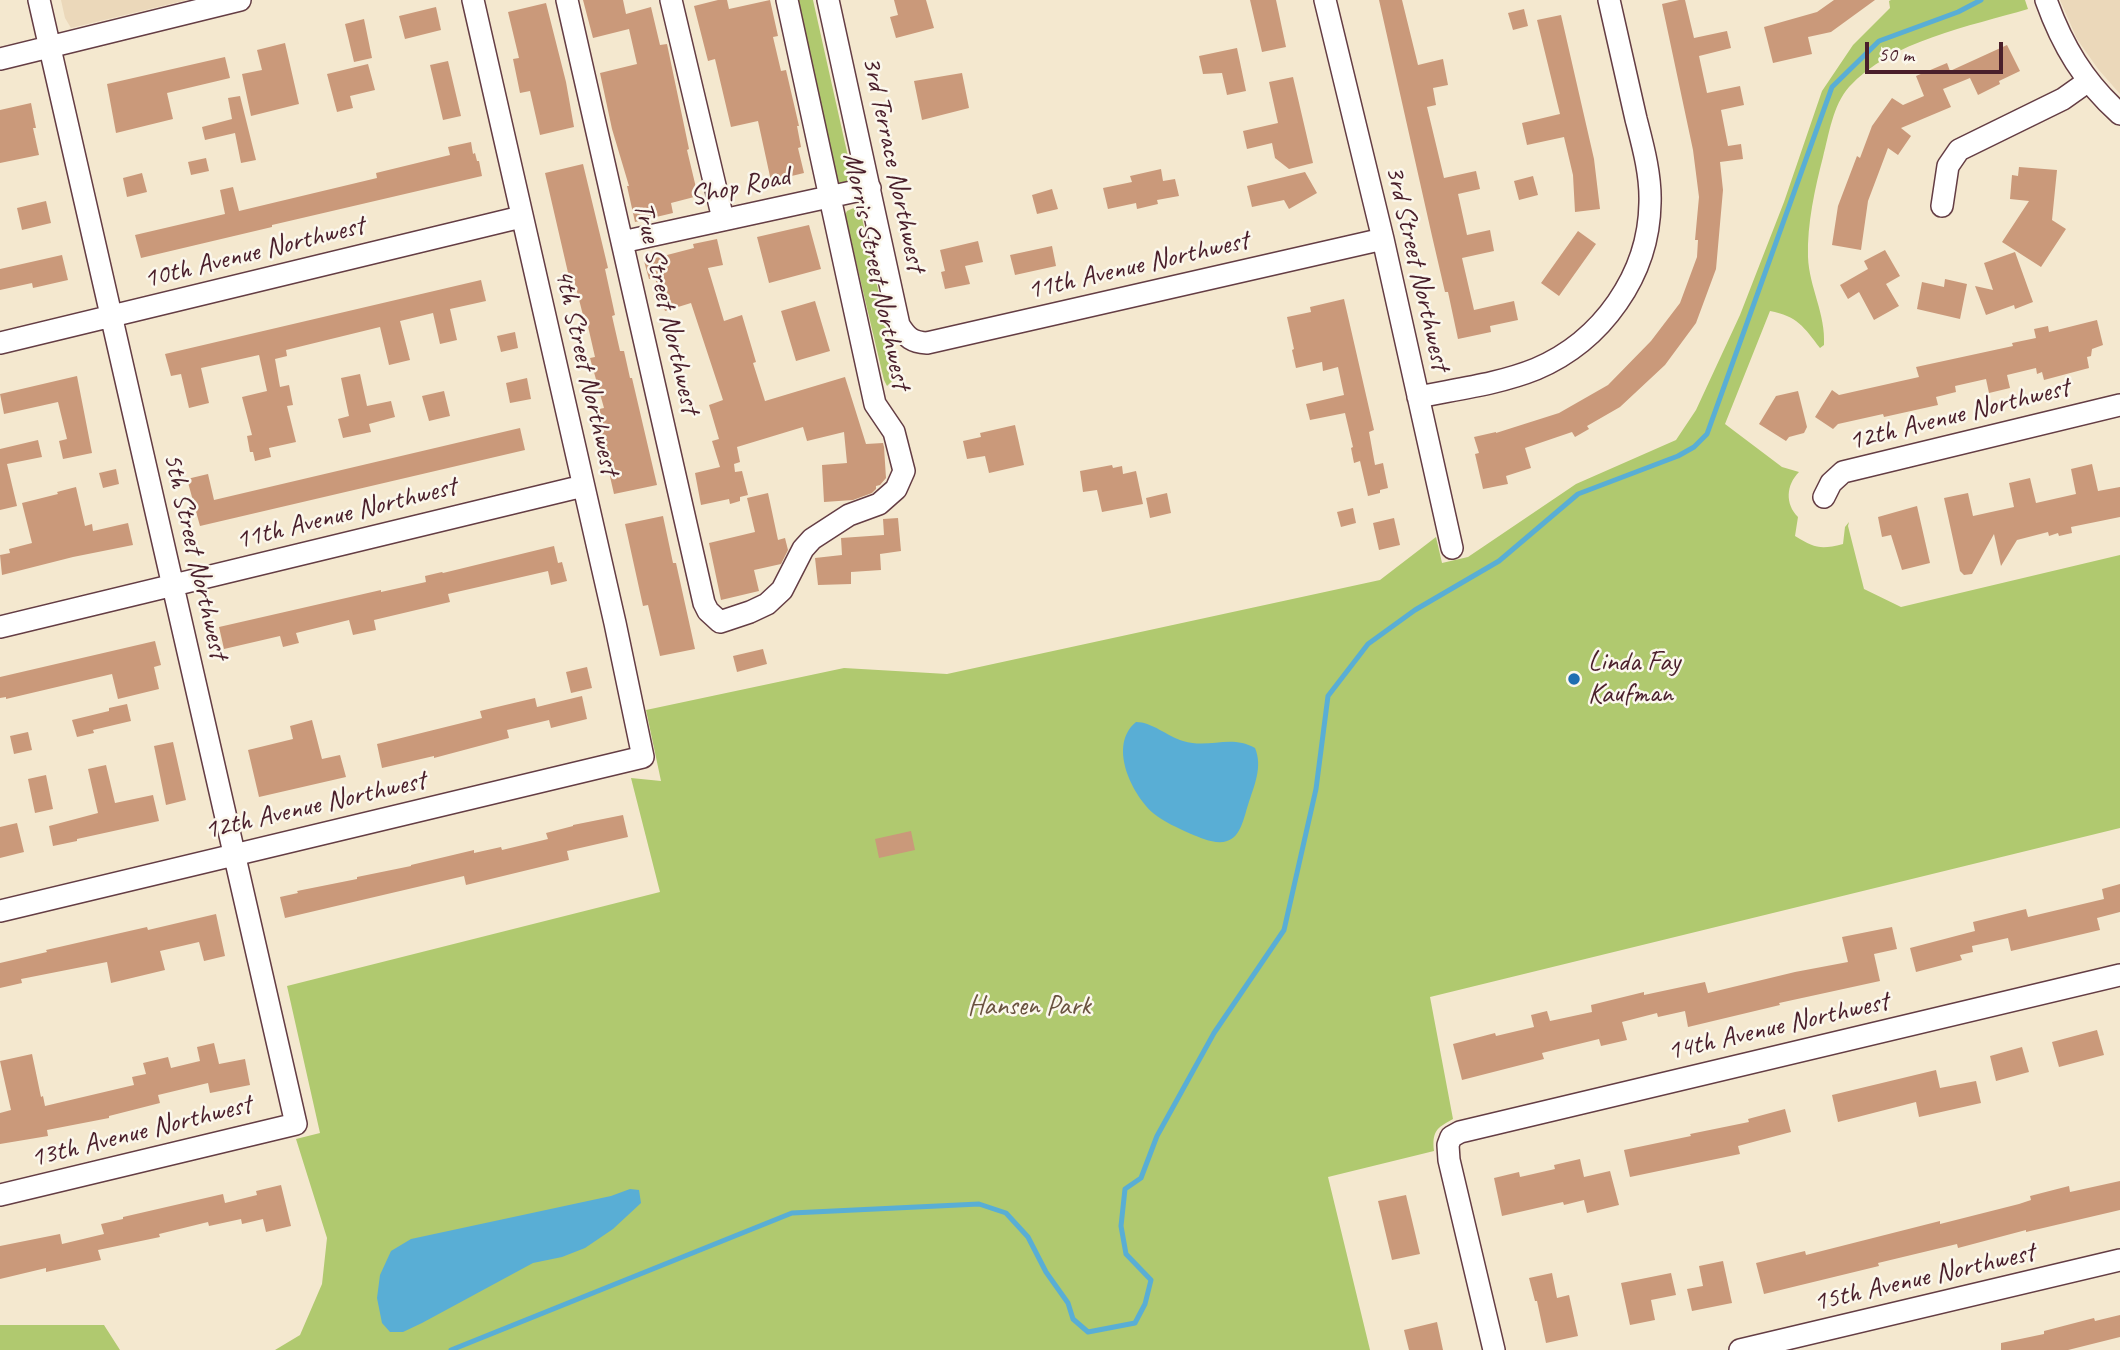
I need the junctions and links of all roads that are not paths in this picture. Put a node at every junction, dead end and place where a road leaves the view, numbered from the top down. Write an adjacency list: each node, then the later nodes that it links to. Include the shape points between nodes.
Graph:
1 (39, 0): 11 (street, 5th Street Northwest)
2 (240, 0): 11 (street)
3 (473, 0): 18 (street, 4th Street Northwest)
4 (567, 0): 21 (street, True Street Northwest)
5 (671, 0): 19 (street)
6 (787, 0): 16 (street, Morris Street Northwest)
7 (828, 0): 15 (street, 3rd Terrace Northwest)
8 (1325, 0): 20 (street, 3rd Street Northwest)
9 (1609, 0): 25 (street, via 1650,191 1646,232 1629,284 1600,325 1551,362 1524,373)
10 (2046, 0): 13 (street)
11 (50, 47): 12 (street); 22 (street, 5th Street Northwest)
12 (0, 59)
13 (2087, 82): 14 (street); 17 (street, via 2063,99 1959,150 1948,166)
14 (2120, 114)
15 (870, 188): 16 (street, Shop Road); 23 (street, 3rd Terrace Northwest, via 899,325)
16 (831, 197): 19 (street, Shop Road); 31 (street, Morris Street Northwest, via 875,404 894,432 904,471 896,489 879,504 849,515 812,539 782,590 767,604)
17 (1942, 205)
18 (521, 217): 22 (street, 10th Avenue Northwest); 27 (street, 4th Street Northwest)
19 (723, 219): 21 (street, Shop Road)
20 (1383, 239): 23 (street, 11th Avenue Northwest, via 927,343); 25 (street, 3rd Street Northwest)
21 (622, 242): 31 (street, True Street Northwest, via 704,603)
22 (111, 316): 24 (street, 10th Avenue Northwest); 30 (street, 5th Street Northwest)
23 (908, 338)
24 (0, 343)
25 (1418, 397): 29 (street, 3rd Street Northwest)
26 (2120, 405): 28 (street, 12th Avenue Northwest, via 1843,472)
27 (583, 486): 30 (street, 11th Avenue Northwest); 33 (street, 4th Street Northwest)
28 (1824, 497)
29 (1452, 548)
30 (173, 585): 32 (street, 11th Avenue Northwest); 34 (street, 5th Street Northwest)
31 (720, 622)
32 (0, 627)
33 (643, 757): 34 (street, 12th Avenue Northwest)
34 (234, 854): 35 (street, 12th Avenue Northwest); 37 (street, 5th Street Northwest)
35 (0, 911)
36 (2120, 975): 40 (street, 14th Avenue Northwest, via 1451,1137 1449,1160)
37 (296, 1124): 38 (street, 13th Avenue Northwest)
38 (0, 1195)
39 (2120, 1260): 41 (street, 15th Avenue Northwest)
40 (1494, 1350)
41 (1741, 1350)

